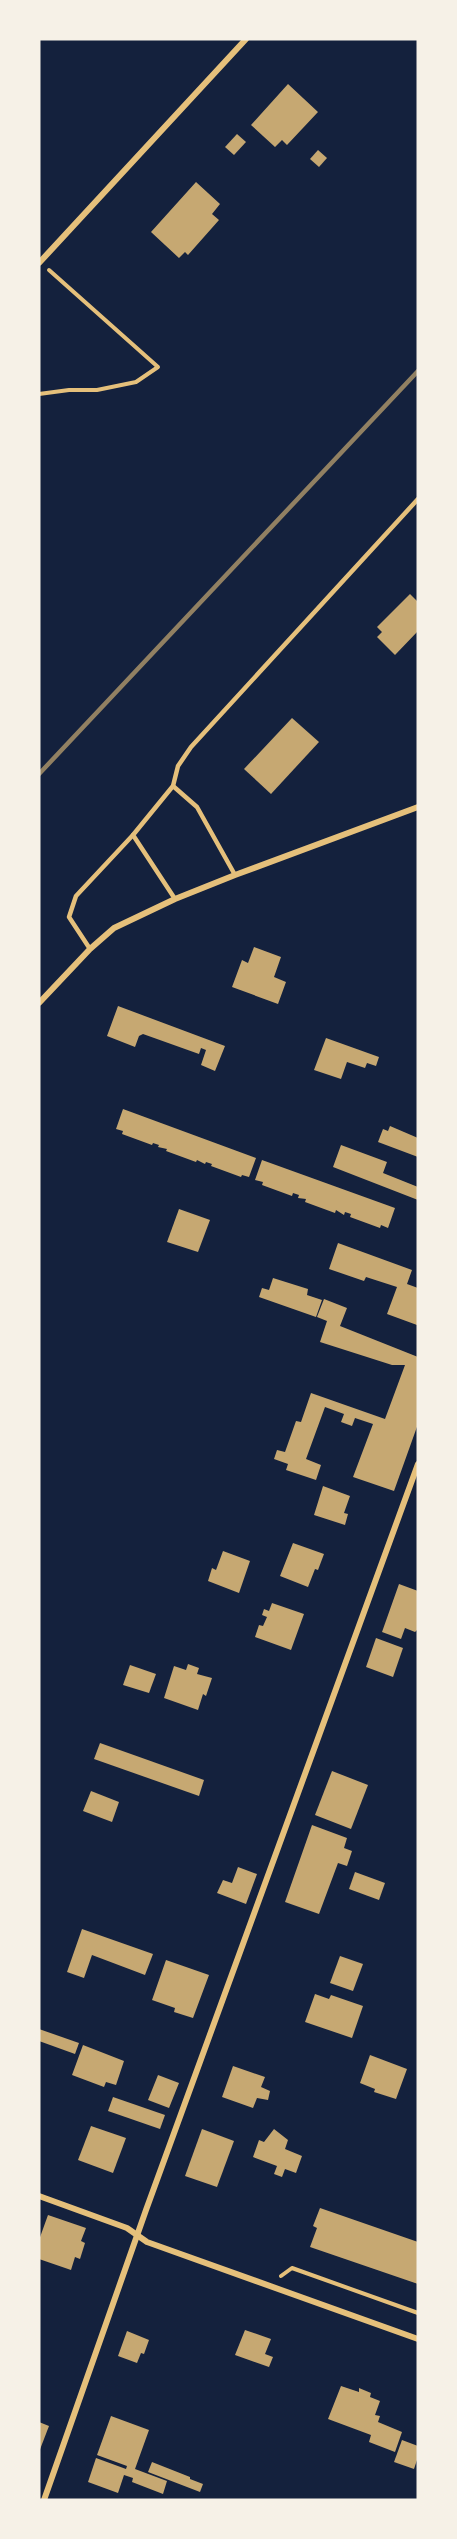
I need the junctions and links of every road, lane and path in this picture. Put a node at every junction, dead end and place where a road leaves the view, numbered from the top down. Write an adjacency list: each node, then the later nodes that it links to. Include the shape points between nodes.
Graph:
1 (246, 39): 2 (street)
2 (39, 262): 3 (path, via 158,367 136,382 98,390)
3 (39, 394)
4 (418, 499): 5 (lane, via 191,747 178,766)
5 (173, 786): 7 (lane); 8 (lane, via 197,807)
6 (418, 807): 8 (street)
7 (134, 835): 9 (lane); 10 (lane, via 76,896 69,917)
8 (235, 875): 9 (street)
9 (175, 899): 10 (street, via 114,928)
10 (90, 949): 11 (street)
11 (39, 1003)
12 (418, 1464): 13 (street)
13 (415, 1480): 15 (street)
14 (39, 2196): 15 (street)
15 (137, 2235): 16 (street); 19 (street)
16 (268, 2285): 17 (path, via 292,2268); 18 (street)
17 (418, 2313)
18 (418, 2338)
19 (44, 2500)

